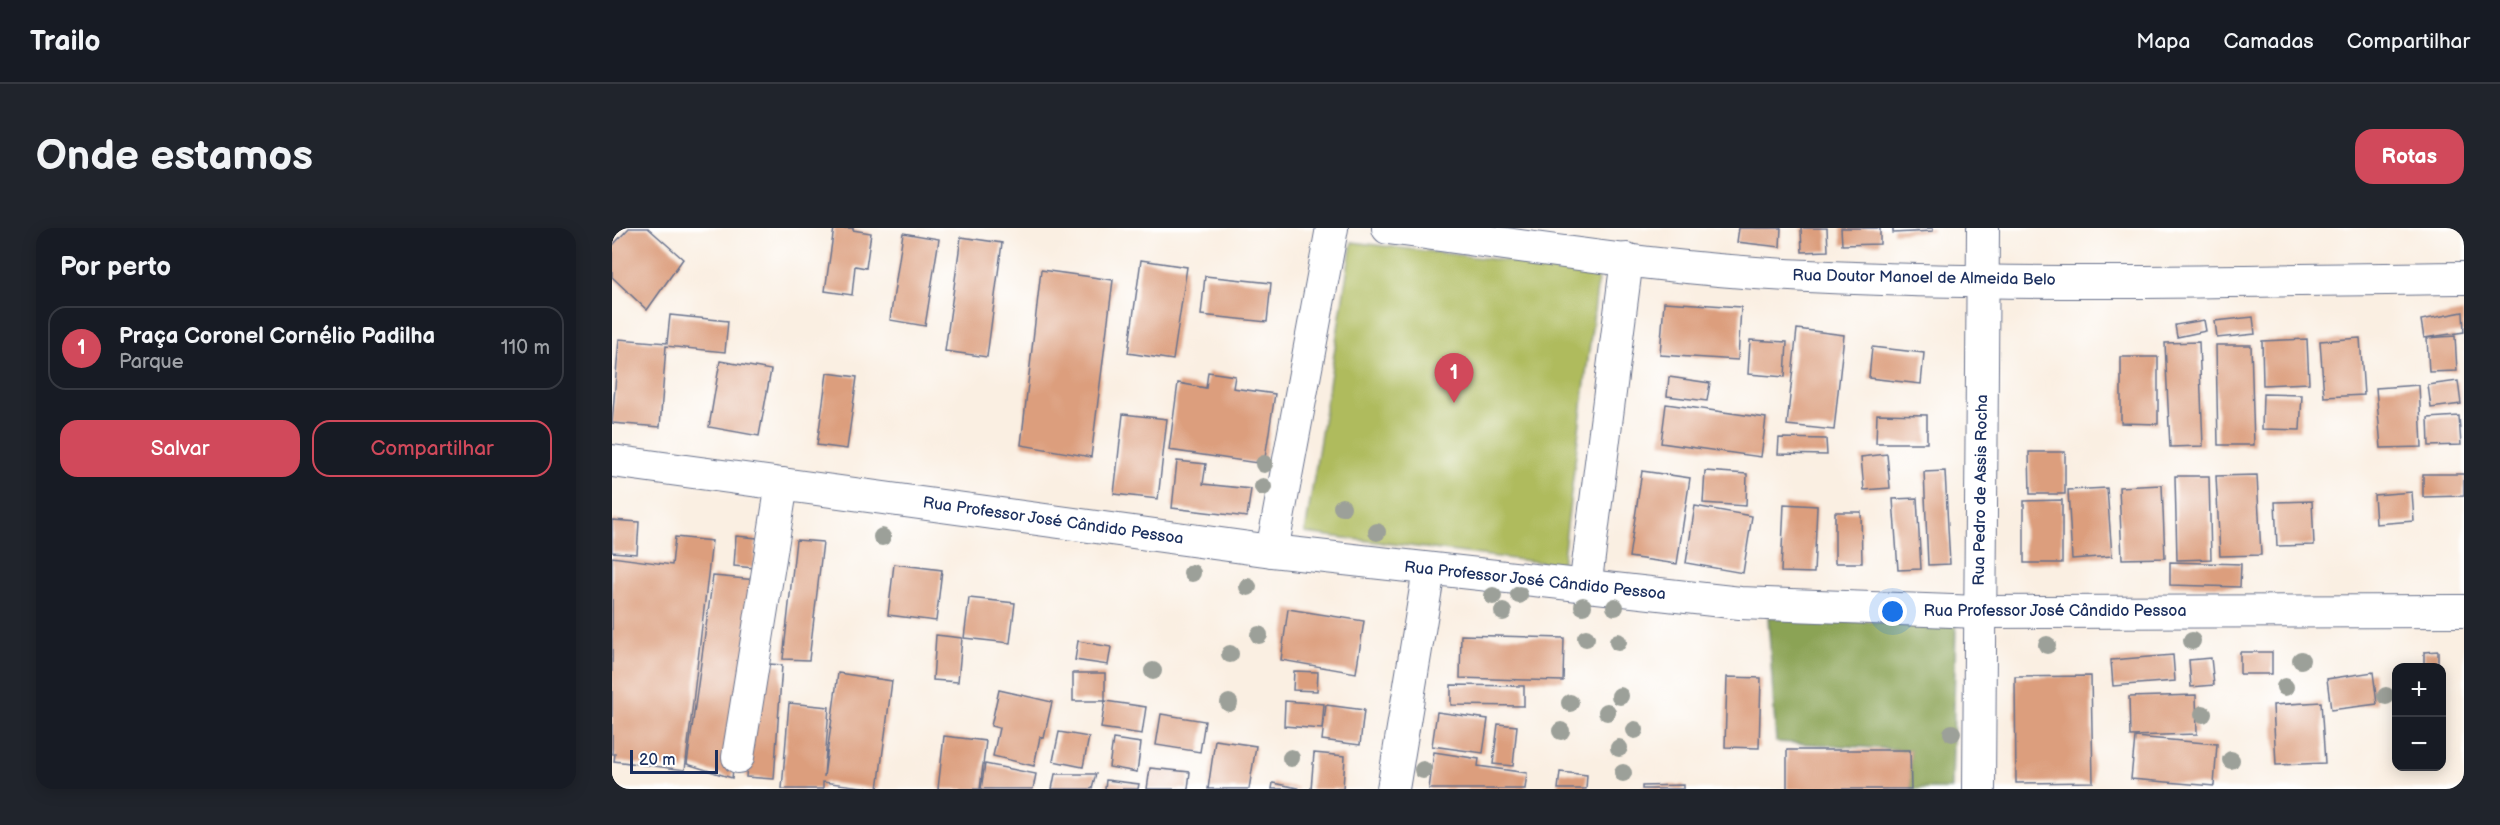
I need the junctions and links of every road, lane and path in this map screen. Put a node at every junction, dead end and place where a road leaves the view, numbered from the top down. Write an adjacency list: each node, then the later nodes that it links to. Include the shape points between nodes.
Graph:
1 (1332, 228): 10 (street)
2 (1388, 228): 4 (street, Rua Doutor Manoel de Almeida Belo)
3 (1983, 228): 7 (street, Rua Pedro de Assis Rocha)
4 (1462, 233): 5 (street, Rua Doutor Manoel de Almeida Belo)
5 (1627, 259): 7 (street, Rua Doutor Manoel de Almeida Belo, via 1806,276); 12 (street)
6 (2464, 278): 7 (street, Rua Doutor Manoel de Almeida Belo)
7 (1983, 282): 14 (street, Rua Pedro de Assis Rocha)
8 (612, 461): 9 (street, Rua Professor José Cândido Pessoa)
9 (782, 484): 10 (street, Rua Professor José Cândido Pessoa); 15 (street)
10 (1272, 551): 11 (street, Rua Professor José Cândido Pessoa)
11 (1429, 570): 12 (street, Rua Professor José Cândido Pessoa); 16 (street)
12 (1585, 588): 14 (street, Rua Professor José Cândido Pessoa, via 1740,603)
13 (2464, 610): 14 (street, Rua Professor José Cândido Pessoa)
14 (1979, 612): 17 (street, Rua Pedro de Assis Rocha)
15 (738, 757)
16 (1394, 789)
17 (1979, 789)

